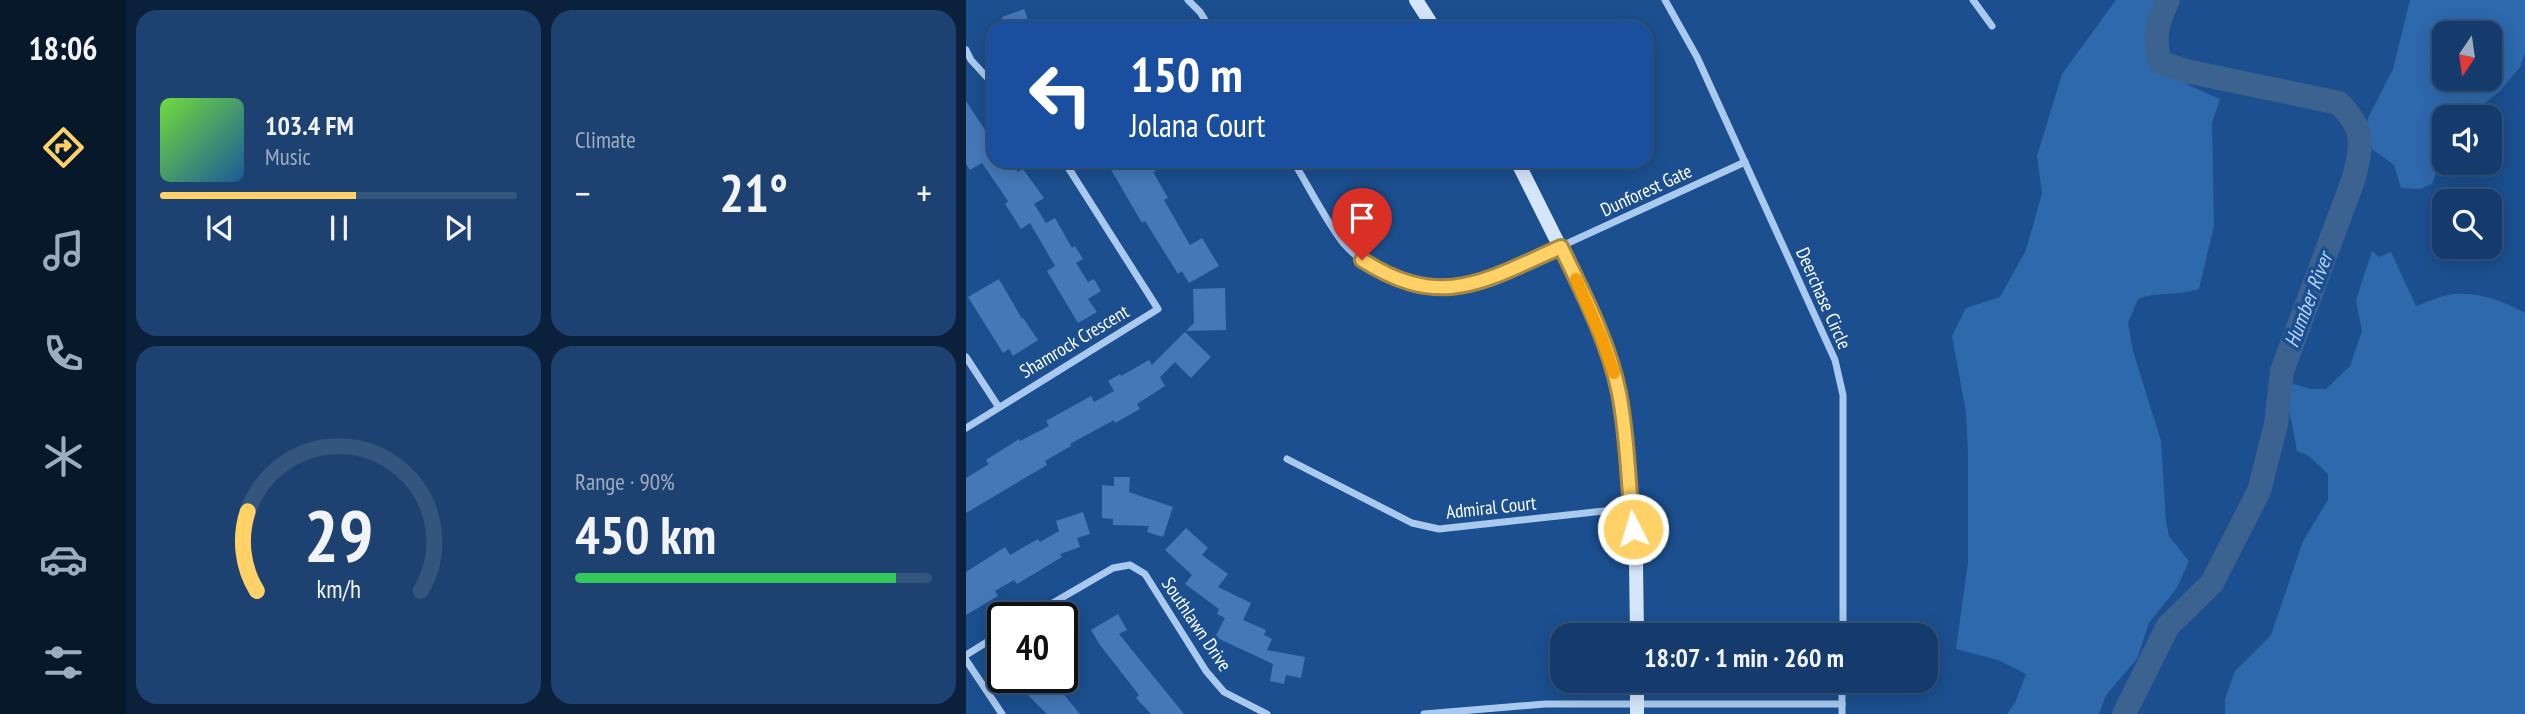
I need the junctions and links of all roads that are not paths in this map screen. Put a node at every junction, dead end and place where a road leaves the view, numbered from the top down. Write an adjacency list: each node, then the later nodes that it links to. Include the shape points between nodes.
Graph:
1 (1188, 0): 5 (street)
2 (1416, 0): 6 (street)
3 (1665, 0): 10 (street, Deerchase Circle)
4 (1973, 0): 7 (street)
5 (1204, 21)
6 (1430, 21)
7 (1992, 26)
8 (966, 50): 9 (street)
9 (987, 77)
10 (1745, 162): 14 (street, Dunforest Gate); 22 (street, Deerchase Circle, via 1841,377)
11 (1068, 168): 16 (street, Shamrock Crescent, via 1158,309)
12 (1297, 168): 14 (street, Dunforest Gate, via 1343,243 1379,271 1409,284 1457,288 1483,282)
13 (1521, 168): 14 (street)
14 (1561, 247): 19 (street, via 1615,379)
15 (966, 357): 16 (street)
16 (998, 406): 17 (street, Shamrock Crescent)
17 (966, 428)
18 (1287, 459): 19 (street, Admiral Court, via 1412,523 1439,529)
19 (1631, 508): 21 (street)
20 (1055, 602): 29 (street, Southlawn Drive, via 1113,568 1130,565 1145,574 1224,692)
21 (1637, 623)
22 (1843, 623)
23 (987, 643): 24 (street)
24 (966, 657): 28 (street)
25 (1842, 693): 26 (street)
26 (1842, 704): 27 (street); 31 (street)
27 (1637, 709): 30 (street, via 1545,704)
28 (1002, 714)
29 (1267, 714)
30 (1424, 714)
31 (1842, 714)

